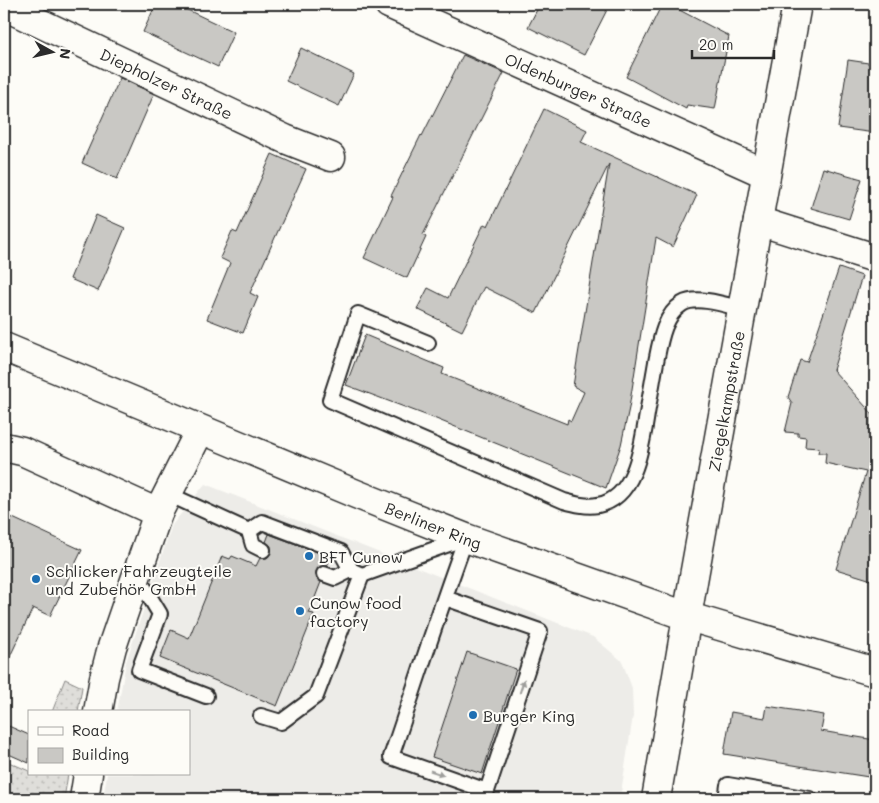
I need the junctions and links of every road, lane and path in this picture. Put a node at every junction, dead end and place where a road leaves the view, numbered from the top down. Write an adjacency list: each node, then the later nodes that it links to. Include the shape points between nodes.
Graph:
1 (389, 4): 5 (street, Oldenburger Straße)
2 (797, 4): 5 (street, Ziegelkampstraße)
3 (4, 6): 4 (street, Diepholzer Straße, via 285,139)
4 (331, 157)
5 (766, 174): 6 (street, Ziegelkampstraße)
6 (758, 221): 7 (street); 8 (street, Ziegelkampstraße)
7 (875, 258)
8 (742, 309): 9 (lane, via 696,300 682,304 668,319 659,346 641,452 632,476 610,501 598,505 581,506 564,501 330,400 358,314); 21 (street, Ziegelkampstraße)
9 (428, 344)
10 (4, 347): 11 (street, Berliner Ring)
11 (200, 430): 13 (street); 15 (street, Berliner Ring)
12 (4, 447): 13 (street)
13 (163, 503): 14 (lane); 19 (street)
14 (249, 531): 16 (lane, via 253,545); 17 (lane, via 262,522 341,552)
15 (466, 538): 17 (lane); 20 (lane); 21 (street, Berliner Ring)
16 (263, 550)
17 (356, 572): 18 (lane, via 335,578); 25 (lane, via 316,696 281,722)
18 (324, 574)
19 (137, 576): 23 (lane, via 160,614 139,670); 24 (street, via 112,647)
20 (445, 598): 20 (lane, one-way to 20, via 391,757 487,790 540,631)
21 (686, 616): 22 (street, Berliner Ring); 28 (street, Ziegelkampstraße)
22 (875, 672)
23 (206, 696)
24 (98, 710)
25 (262, 716)
26 (88, 776): 27 (street)
27 (84, 799)
28 (656, 799)
29 (726, 799): 30 (lane, via 728,785)
30 (810, 799)

